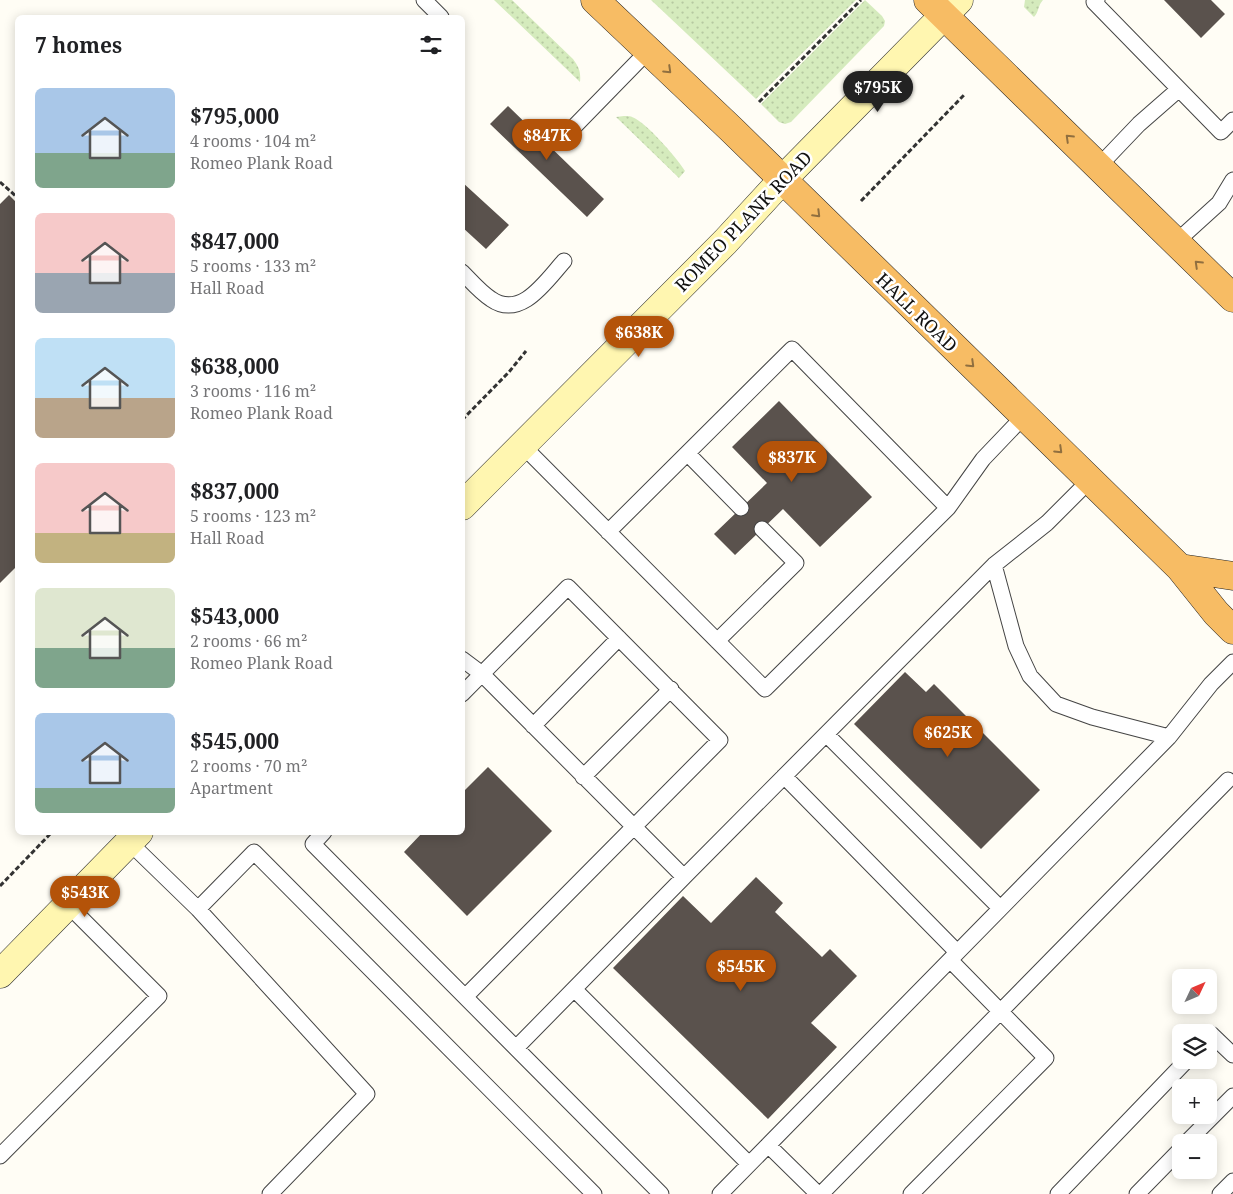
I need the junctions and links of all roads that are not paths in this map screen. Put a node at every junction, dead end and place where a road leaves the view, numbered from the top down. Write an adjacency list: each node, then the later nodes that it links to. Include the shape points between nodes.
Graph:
1 (424, 0): 5 (lane)
2 (595, 0): 6 (highway, HALL ROAD)
3 (1097, 0): 7 (lane, via 1094,2)
4 (944, 5): 10 (highway, one-way to 4); 11 (main road, ROMEO PLANK ROAD)
5 (439, 15)
6 (648, 51): 9 (lane); 11 (highway, HALL ROAD, one-way to 11)
7 (1179, 89): 8 (lane, via 1221,132); 10 (lane, via 1139,124)
8 (1233, 120)
9 (568, 134)
10 (1098, 167): 13 (highway)
11 (782, 180): 17 (highway, HALL ROAD, one-way to 17); 18 (main road, ROMEO PLANK ROAD, via 725,242)
12 (1233, 180): 13 (lane, via 1219,203)
13 (1176, 242): 16 (highway, one-way to 13)
14 (564, 261): 15 (lane, via 528,299 504,306 490,298)
15 (465, 275)
16 (1233, 298)
17 (1024, 416): 20 (highway, HALL ROAD, one-way to 20); 23 (lane, via 983,459)
18 (522, 446): 21 (main road, ROMEO PLANK ROAD); 25 (lane)
19 (688, 454): 22 (lane); 23 (lane, via 792,349); 25 (lane)
20 (1090, 480): 26 (lane, via 1047,522); 27 (highway, HALL ROAD)
21 (465, 503)
22 (741, 508)
23 (948, 508): 31 (lane, via 765,689)
24 (762, 529): 31 (lane, via 796,563)
25 (608, 532): 31 (lane)
26 (994, 565): 38 (lane); 39 (lane, via 1019,654 1030,676 1056,704)
27 (1180, 568): 28 (highway); 29 (highway, HALL ROAD)
28 (1233, 576)
29 (1233, 630)
30 (619, 638): 34 (lane, via 568,587); 35 (lane); 37 (lane)
31 (717, 641)
32 (465, 660): 34 (lane)
33 (1233, 662): 39 (lane)
34 (482, 674): 36 (lane); 37 (lane)
35 (670, 690): 41 (lane); 43 (lane, via 720,740)
36 (465, 691)
37 (533, 726): 41 (lane)
38 (826, 734): 40 (lane); 48 (lane)
39 (1169, 737): 48 (lane)
40 (784, 776): 46 (lane); 50 (lane)
41 (583, 777): 43 (lane)
42 (1228, 780): 54 (lane)
43 (633, 827): 46 (lane); 53 (lane)
44 (321, 835): 53 (lane, via 313,844)
45 (134, 837): 47 (main road); 49 (lane)
46 (684, 877): 52 (lane)
47 (68, 905): 51 (main road); 62 (lane, via 159,996)
48 (1000, 908): 50 (lane)
49 (198, 909): 66 (lane, via 367,1094); 67 (lane, via 254,852)
50 (954, 956): 54 (lane); 61 (lane)
51 (0, 974)
52 (574, 989): 56 (lane); 64 (lane)
53 (465, 997): 56 (lane)
54 (1001, 1011): 70 (lane); 71 (lane, via 1046,1058)
55 (1217, 1040): 57 (lane)
56 (516, 1048): 68 (lane)
57 (1233, 1055)
58 (1178, 1069): 72 (lane)
59 (1230, 1106): 60 (lane)
60 (1197, 1134)
61 (768, 1145): 64 (lane); 70 (lane)
62 (0, 1156)
63 (1172, 1158): 73 (lane)
64 (749, 1164): 69 (lane)
65 (1233, 1181): 74 (lane)
66 (270, 1194)
67 (594, 1194)
68 (661, 1194)
69 (720, 1194)
70 (820, 1194)
71 (911, 1194)
72 (1058, 1194)
73 (1137, 1194)
74 (1220, 1194)

